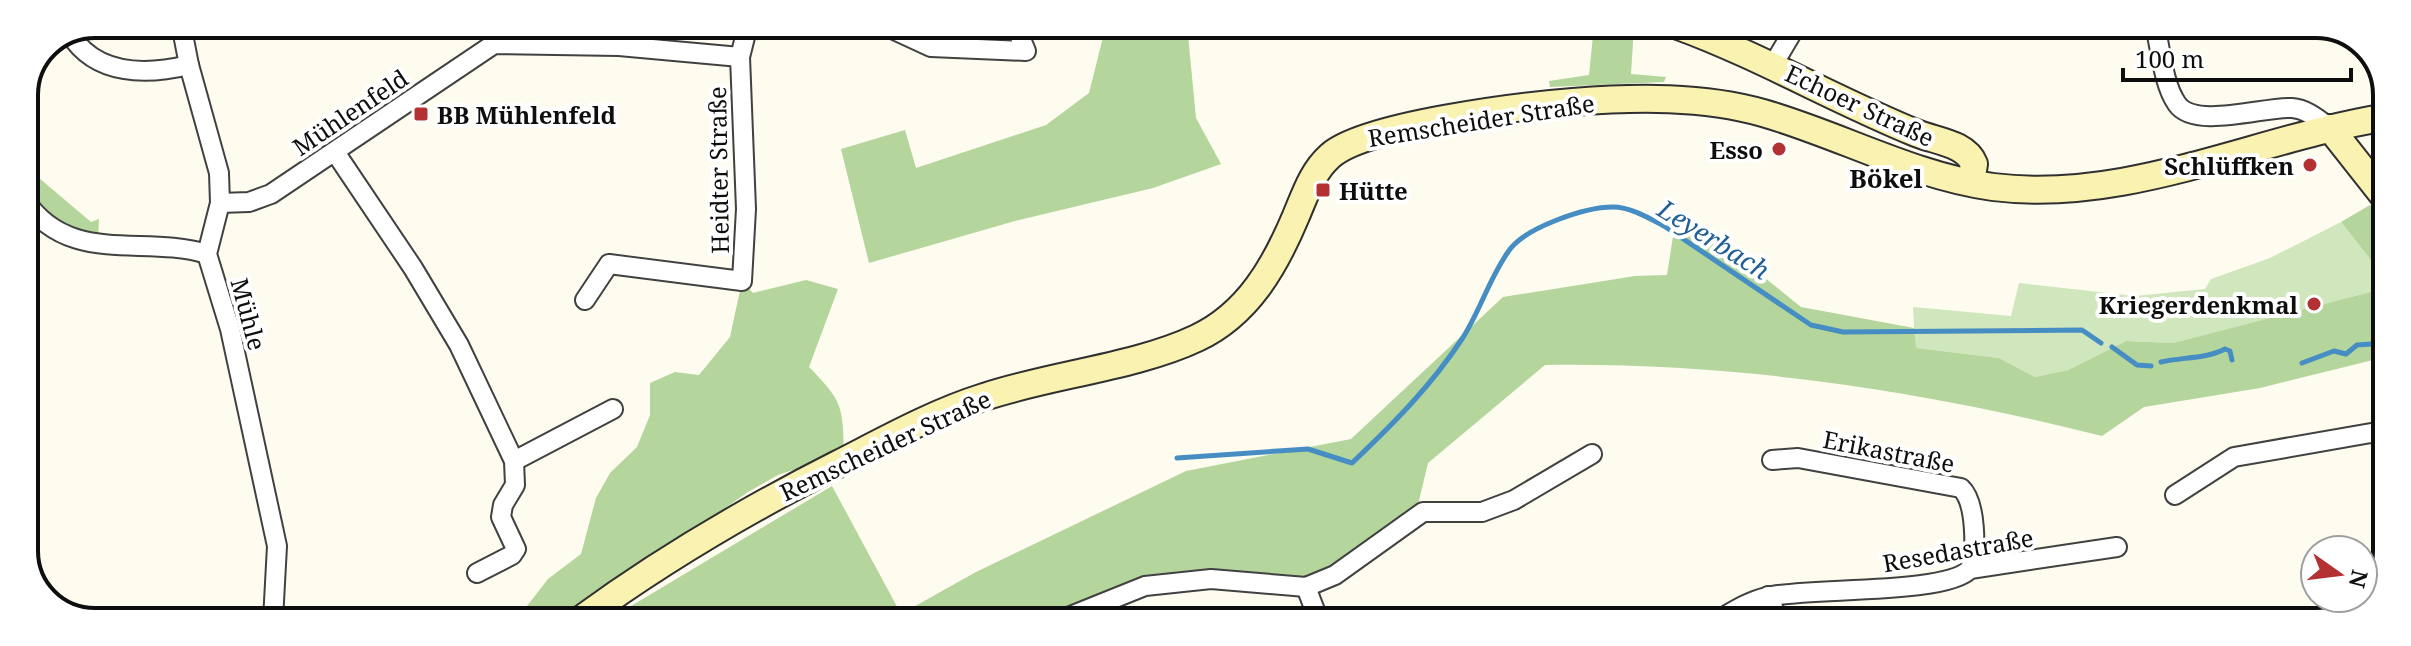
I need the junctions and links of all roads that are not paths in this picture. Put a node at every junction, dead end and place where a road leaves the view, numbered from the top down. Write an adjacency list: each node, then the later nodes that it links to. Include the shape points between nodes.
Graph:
1 (184, 38): 10 (street, Mühle)
2 (745, 38): 9 (street, Heidter Straße)
3 (913, 38): 4 (street, via 931,47 1026,51)
4 (1020, 38)
5 (1707, 38): 11 (main road, Echoer Straße)
6 (1789, 38): 11 (street)
7 (2158, 38): 13 (street, via 2170,86 2185,112 2214,116 2292,108 2307,111)
8 (76, 41): 10 (street, via 87,53 119,69 159,72)
9 (740, 57): 14 (street, Mühlenfeld, via 619,46 494,44); 20 (street, Heidter Straße, via 746,209 742,281 609,264)
10 (189, 65): 17 (street, Mühle, via 219,173)
11 (1773, 65): 15 (main road, Echoer Straße, via 1854,107 1961,148 1974,164)
12 (2373, 120): 13 (main road, Remscheider Straße)
13 (2330, 128): 15 (main road, Remscheider Straße, via 2116,183 2039,189); 16 (main road)
14 (335, 152): 17 (street, Mühlenfeld, via 271,194 249,202); 25 (street, via 459,345)
15 (1971, 182): 33 (main road, Remscheider Straße, via 1768,114 1696,101 1571,102 1363,136 1317,169 1269,271 1240,308 1214,329 1172,348 983,397 929,419 742,513)
16 (2373, 183)
17 (220, 203): 19 (street, Mühle)
18 (38, 213): 19 (street, via 76,239 111,248 187,248)
19 (207, 254): 32 (street, Mühle, via 230,329 277,546)
20 (585, 300)
21 (613, 409): 25 (street)
22 (2373, 433): 26 (street, via 2234,457)
23 (1592, 454): 30 (street, via 1514,500 1482,512 1423,512 1335,575)
24 (1772, 460): 28 (street, Erikastraße, via 1798,458 1961,488 1970,503)
25 (514, 461): 29 (street, via 515,485 501,517 516,549)
26 (2175, 495)
27 (2117, 547): 28 (street, Resedastraße)
28 (1970, 569): 31 (street, Resedastraße, via 1957,578)
29 (477, 573)
30 (1306, 587): 34 (street, via 1211,579 1145,586); 35 (street)
31 (1768, 596): 36 (street, Resedastraße); 37 (street)
32 (274, 608)
33 (596, 608)
34 (1090, 608)
35 (1314, 608)
36 (1744, 608)
37 (1773, 608)

